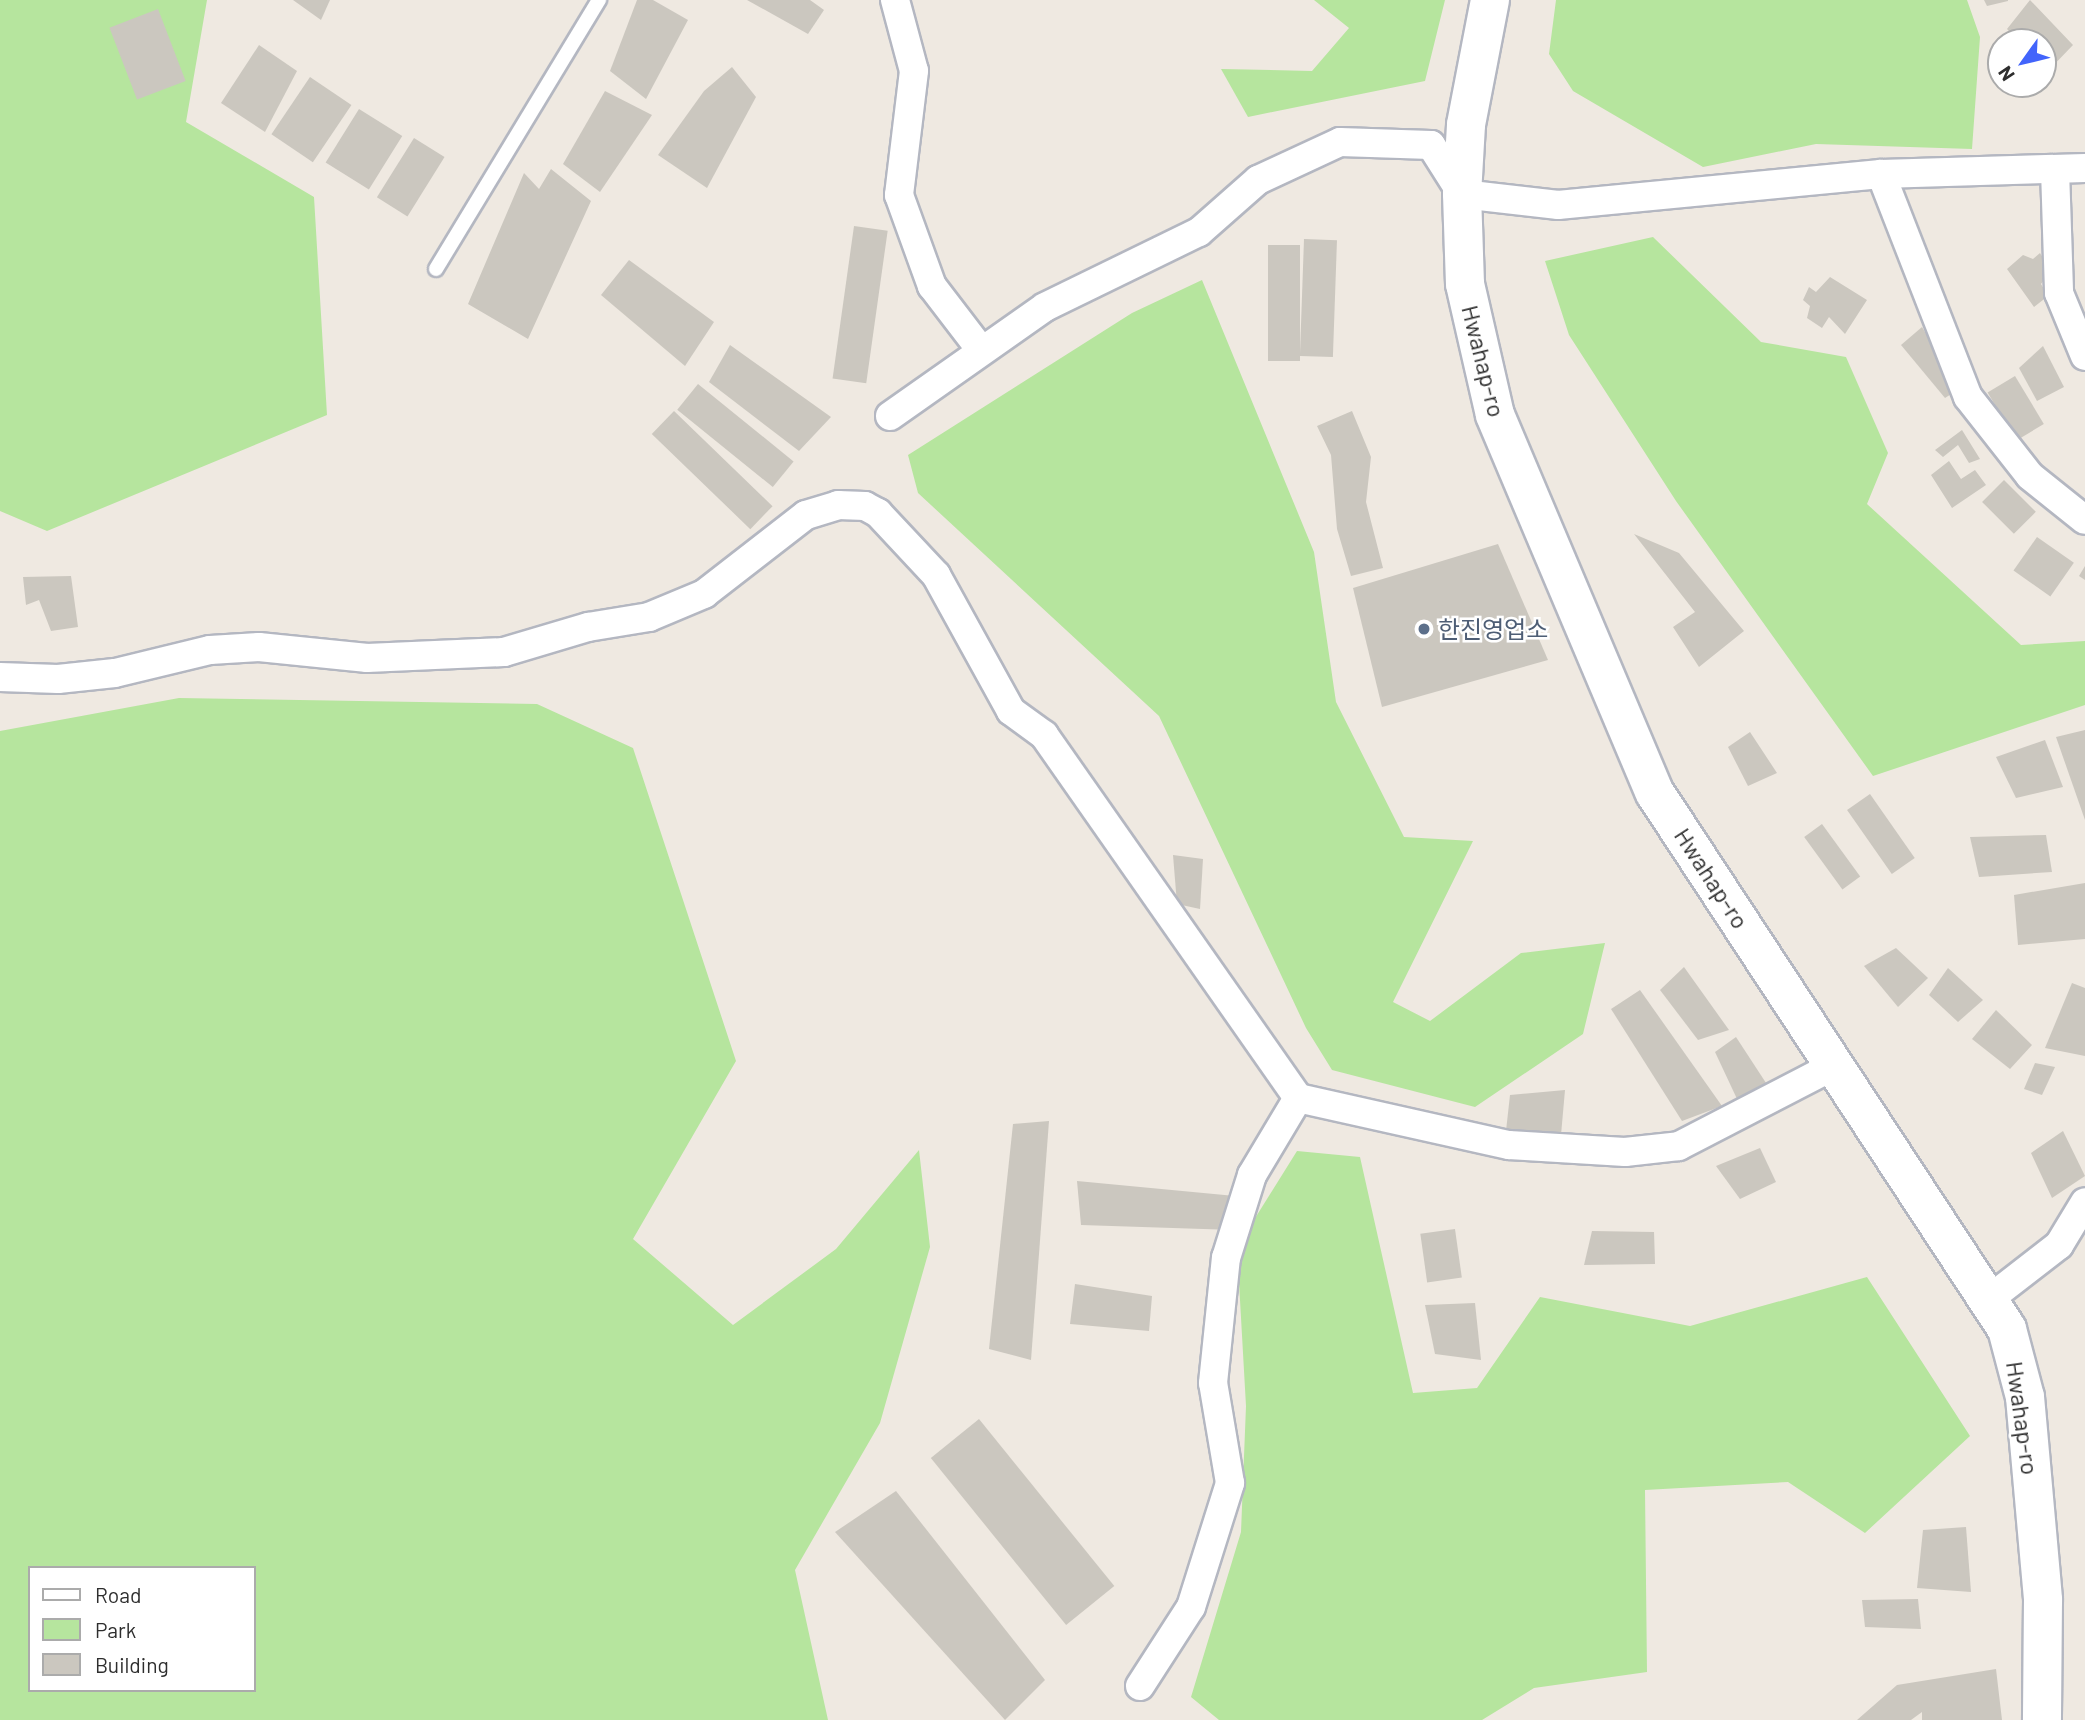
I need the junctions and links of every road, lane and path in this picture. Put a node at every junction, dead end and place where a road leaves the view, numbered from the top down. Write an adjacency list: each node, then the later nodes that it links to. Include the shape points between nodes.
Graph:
1 (599, 0): 8 (lane)
2 (895, 0): 9 (street, via 914,71 899,195 932,286)
3 (1490, 0): 7 (main road, Hwahap-ro, via 1466,125)
4 (2085, 168): 5 (street)
5 (2055, 170): 6 (street); 10 (street, via 2059,293)
6 (1881, 174): 7 (street, via 1558,205); 12 (street, via 1968,397 2030,476)
7 (1462, 194): 9 (street, via 1431,145 1340,142 1258,180 1199,232 1045,307); 14 (main road, Hwahap-ro, via 1465,284 1495,415 1650,780)
8 (436, 269)
9 (981, 351): 11 (street)
10 (2085, 356)
11 (890, 416)
12 (2085, 520)
13 (0, 677): 15 (street, via 58,679 115,673 210,650 259,647 366,657 503,652 588,627 649,617 704,594 806,515 838,505 864,506 878,513 936,575 1011,711 1044,735)
14 (1835, 1065): 15 (street, via 1679,1146 1625,1152 1509,1145); 17 (main road, Hwahap-ro)
15 (1298, 1098): 18 (street, via 1252,1175 1226,1258 1213,1383 1230,1483 1191,1607)
16 (2085, 1202): 17 (street, via 2059,1245)
17 (1988, 1300): 19 (main road, Hwahap-ro, via 2007,1329 2025,1397 2043,1600)
18 (1140, 1686)
19 (2042, 1720)

